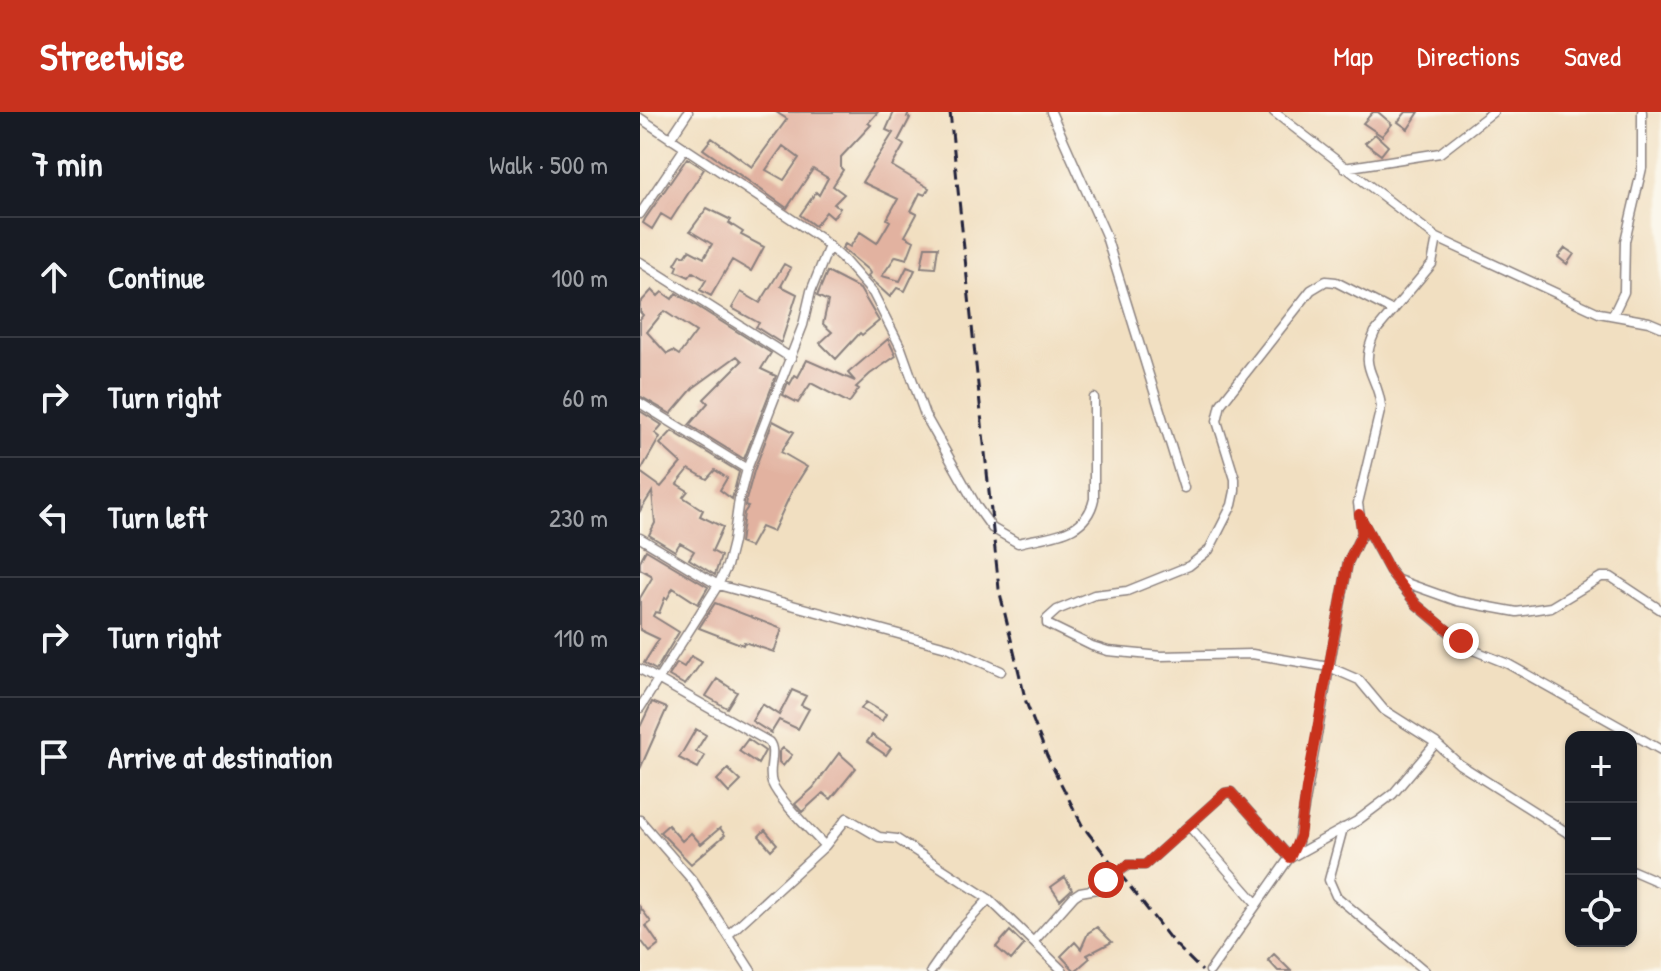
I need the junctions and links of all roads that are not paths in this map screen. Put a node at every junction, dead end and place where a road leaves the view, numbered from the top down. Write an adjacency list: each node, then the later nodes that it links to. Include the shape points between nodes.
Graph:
1 (688, 112): 7 (street)
2 (1051, 112): 21 (street, via 1108,241)
3 (1274, 112): 9 (street)
4 (1493, 112): 9 (street, via 1440,153)
5 (1642, 112): 15 (street, via 1642,168 1625,241 1622,300)
6 (640, 118): 7 (street)
7 (670, 139): 8 (street)
8 (684, 149): 10 (street); 12 (street)
9 (1344, 168): 11 (street)
10 (640, 214)
11 (1437, 238): 14 (street, via 1432,264); 15 (street)
12 (829, 246): 17 (street); 18 (street, via 873,293 901,348 925,415 977,507 992,528 1018,543 1077,528 1091,515)
13 (640, 262): 17 (street)
14 (1393, 311): 22 (street, via 1375,332 1367,359 1381,407); 27 (street, via 1336,282 1326,281 1311,290 1221,404 1217,421 1235,491 1209,550 1189,566 1127,591 1094,595 1047,619 1047,624 1108,651 1252,654)
15 (1613, 315): 16 (street)
16 (1661, 327)
17 (791, 358): 20 (street)
18 (1094, 398)
19 (640, 403): 20 (street)
20 (747, 469): 25 (street, via 733,542)
21 (1184, 488)
22 (1359, 514): 24 (street); 27 (street, via 1362,533 1348,562)
23 (640, 538): 25 (street)
24 (1397, 580): 26 (street, via 1457,601 1517,612 1551,607 1601,577 1611,577); 33 (street, via 1417,605 1468,648 1508,664)
25 (718, 585): 29 (street, via 950,648); 30 (street)
26 (1661, 610)
27 (1329, 667): 32 (street, via 1359,680 1384,710); 39 (street, via 1300,836)
28 (640, 669): 30 (street)
29 (1001, 671)
30 (658, 679): 31 (street); 38 (street, via 769,742 774,787)
31 (640, 708)
32 (1436, 743): 36 (street, via 1393,794); 37 (street, via 1459,764)
33 (1661, 750)
34 (640, 820): 44 (street, via 693,881)
35 (1189, 826): 39 (street, via 1231,792); 43 (street); 45 (street, via 1145,865 1128,865 1097,889 1074,896)
36 (1343, 828): 39 (street); 50 (street, via 1329,880 1336,896)
37 (1565, 831)
38 (825, 846): 42 (street, via 844,820 851,819 879,837 897,839); 44 (street)
39 (1290, 858): 43 (street)
40 (1637, 873): 41 (street)
41 (1661, 883)
42 (989, 899): 45 (street); 47 (street)
43 (1257, 904): 49 (street)
44 (728, 935): 46 (street)
45 (1034, 941): 48 (street)
46 (751, 971)
47 (931, 971)
48 (1063, 971)
49 (1210, 971)
50 (1425, 971)

